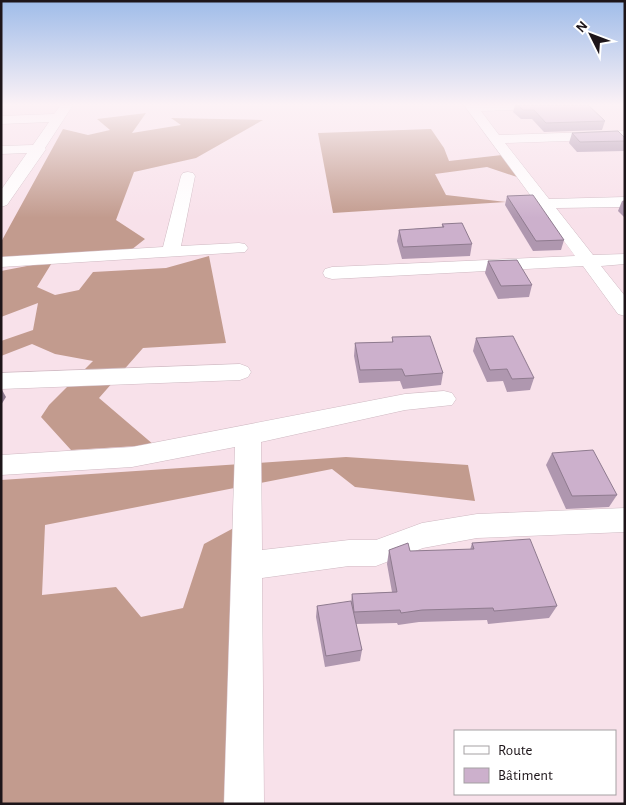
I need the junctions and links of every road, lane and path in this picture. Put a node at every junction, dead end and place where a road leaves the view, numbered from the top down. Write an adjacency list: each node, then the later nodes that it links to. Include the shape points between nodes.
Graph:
1 (43, 143): 3 (street)
2 (499, 143): 8 (street)
3 (39, 149): 4 (street); 6 (street)
4 (1, 150)
5 (188, 176): 10 (street)
6 (1, 202)
7 (625, 202): 8 (street)
8 (545, 204): 12 (street)
9 (239, 248): 10 (street)
10 (171, 252): 13 (street)
11 (625, 259): 12 (street)
12 (587, 260): 14 (street); 15 (street)
13 (1, 262)
14 (332, 273)
15 (625, 310)
16 (240, 372): 17 (street)
17 (1, 381)
18 (444, 399): 19 (street, via 405,402)
19 (248, 435): 20 (street, via 132,457); 22 (street)
20 (1, 465)
21 (625, 520): 22 (street, via 477,526 422,536 376,553 349,553)
22 (247, 566): 23 (street)
23 (244, 804)

